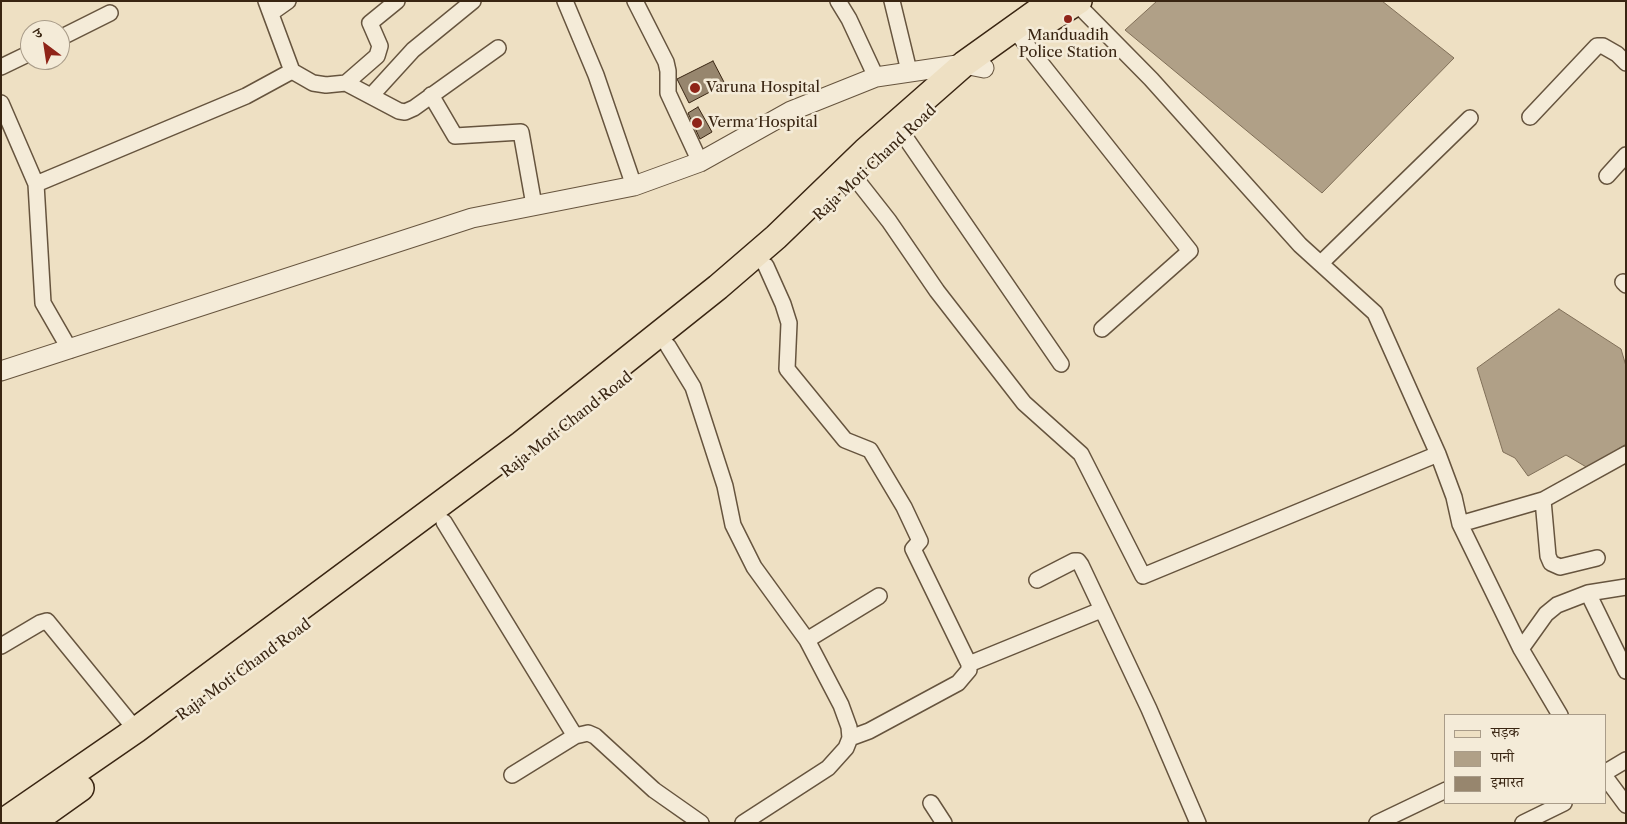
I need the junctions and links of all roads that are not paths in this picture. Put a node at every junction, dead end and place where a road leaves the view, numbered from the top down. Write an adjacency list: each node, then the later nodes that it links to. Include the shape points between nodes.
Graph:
1 (288, 1): 9 (street)
2 (397, 1): 21 (street, via 370,23 380,46 377,56)
3 (473, 1): 23 (street, via 413,50)
4 (565, 1): 33 (street, via 596,75)
5 (635, 1): 29 (street, via 666,62 668,93)
6 (838, 1): 20 (street, via 850,19)
7 (892, 1): 19 (street)
8 (1069, 2): 12 (main road, Raja Moti Chand Road); 16 (main road); 35 (street, via 1151,79 1300,245)
9 (268, 7): 18 (street)
10 (110, 13): 11 (street)
11 (70, 33)
12 (1021, 38): 16 (main road, Raja Moti Chand Road); 37 (street, via 1190,251)
13 (498, 48): 22 (street)
14 (1623, 54): 25 (street, via 1603,46 1592,50)
15 (20, 58): 17 (street)
16 (974, 66): 19 (street); 27 (main road, Raja Moti Chand Road); 59 (main road, via 865,151 776,237 718,287 513,450)
17 (1, 67)
18 (292, 71): 21 (street, via 313,83); 32 (street, via 246,96)
19 (909, 71): 20 (street)
20 (876, 77): 29 (street, via 791,110)
21 (346, 83): 23 (street)
22 (431, 95): 23 (street, via 405,112); 34 (street, via 455,136 521,132)
23 (371, 96)
24 (1, 103): 32 (street)
25 (1530, 117)
26 (1470, 118): 35 (street)
27 (903, 134): 31 (main road, Raja Moti Chand Road); 40 (street)
28 (1626, 155): 30 (street)
29 (700, 162): 33 (street)
30 (1607, 176)
31 (856, 179): 36 (main road, Raja Moti Chand Road); 42 (street, via 1024,403 1081,454 1143,576)
32 (36, 184): 39 (street, via 43,303)
33 (634, 186): 34 (street)
34 (534, 205): 39 (street, via 472,218)
35 (1321, 263): 42 (street, via 1375,313)
36 (766, 266): 38 (main road, Raja Moti Chand Road); 56 (street, via 789,323 787,369 845,440 870,450 920,540 914,549)
37 (1102, 329)
38 (668, 346): 45 (main road, Raja Moti Chand Road); 53 (street, via 693,387 725,486 733,525 754,567)
39 (70, 350): 41 (street)
40 (1061, 364)
41 (1, 371)
42 (1438, 454): 46 (street)
43 (1626, 454): 44 (street)
44 (1543, 500): 46 (street); 47 (street, via 1551,563 1560,567)
45 (444, 522): 60 (street); 70 (main road, Raja Moti Chand Road, via 139,747)
46 (1460, 524): 55 (street)
47 (1597, 558)
48 (1037, 580): 52 (street, via 1078,561)
49 (1626, 587): 50 (street)
50 (1588, 593): 55 (street, via 1552,609); 57 (street)
51 (879, 596): 53 (street)
52 (1101, 610): 56 (street); 74 (street, via 1149,709)
53 (807, 640): 61 (street, via 841,706)
54 (1, 646): 59 (street, via 47,621)
55 (1521, 649): 58 (street)
56 (969, 664): 61 (street, via 969,670 958,683)
57 (1626, 671)
58 (1559, 714)
59 (136, 730): 70 (main road)
60 (575, 736): 64 (street); 71 (street, via 588,733 596,736 654,790)
61 (850, 738): 72 (street, via 846,748 828,768)
62 (1626, 760): 63 (street)
63 (1607, 771)
64 (512, 775)
65 (1607, 779): 69 (street)
66 (1444, 791): 75 (street)
67 (931, 803): 73 (street)
68 (1562, 804): 76 (street)
69 (1626, 805)
70 (16, 821)
71 (701, 823)
72 (743, 823)
73 (944, 823)
74 (1198, 823)
75 (1377, 823)
76 (1523, 823)

